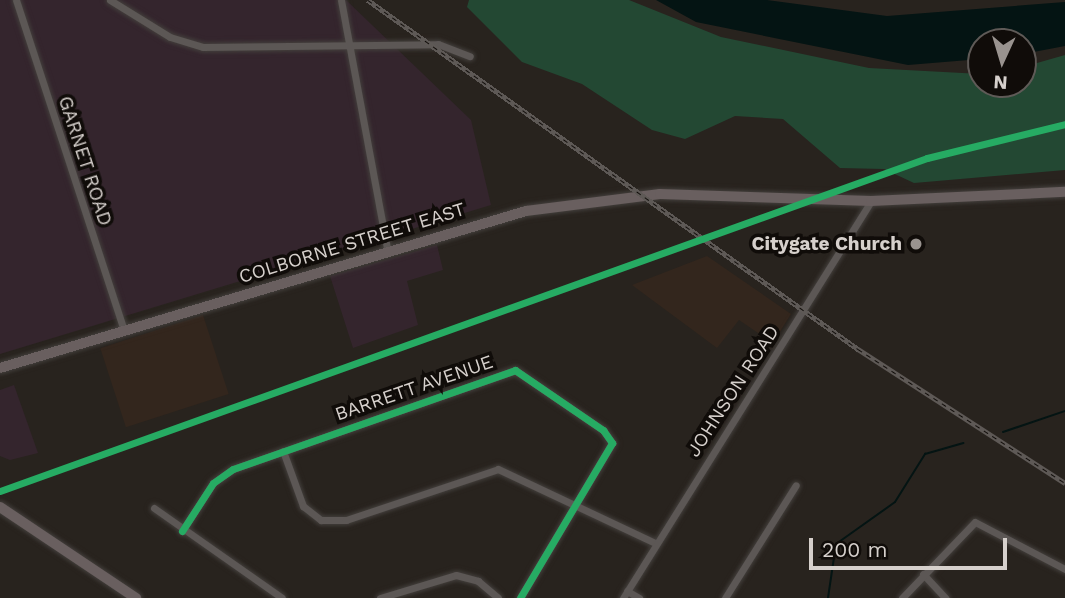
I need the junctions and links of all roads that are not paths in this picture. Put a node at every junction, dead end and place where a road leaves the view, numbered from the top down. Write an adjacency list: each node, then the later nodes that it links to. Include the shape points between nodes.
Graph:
1 (16, 0): 9 (street, GARNET ROAD)
2 (110, 0): 4 (street, via 170,37 203,47)
3 (341, 0): 4 (street)
4 (350, 44): 5 (street, via 438,44); 8 (street)
5 (470, 56)
6 (1065, 192): 7 (main road, COLBORNE STREET EAST)
7 (871, 201): 8 (main road, COLBORNE STREET EAST, via 660,194 526,211); 17 (street, JOHNSON ROAD)
8 (387, 248): 9 (main road, COLBORNE STREET EAST)
9 (124, 331): 10 (main road, COLBORNE STREET EAST)
10 (0, 368)
11 (283, 451): 13 (street, via 303,506 321,520 346,520 498,469); 13 (street, BARRETT AVENUE, via 515,370 611,438 608,457); 16 (street, BARRETT AVENUE, via 218,478)
12 (796, 485): 27 (street)
13 (578, 505): 17 (street); 25 (street, BARRETT AVENUE)
14 (1, 508): 21 (main road)
15 (154, 508): 16 (street)
16 (182, 531): 22 (street)
17 (655, 543): 20 (street, JOHNSON ROAD)
18 (1065, 569): 19 (street, via 975,522)
19 (923, 574): 28 (street); 29 (street)
20 (625, 594): 26 (street)
21 (136, 598)
22 (282, 598)
23 (380, 598): 24 (street, via 456,575 478,581)
24 (498, 598)
25 (520, 598)
26 (639, 598)
27 (725, 598)
28 (902, 598)
29 (946, 598)

